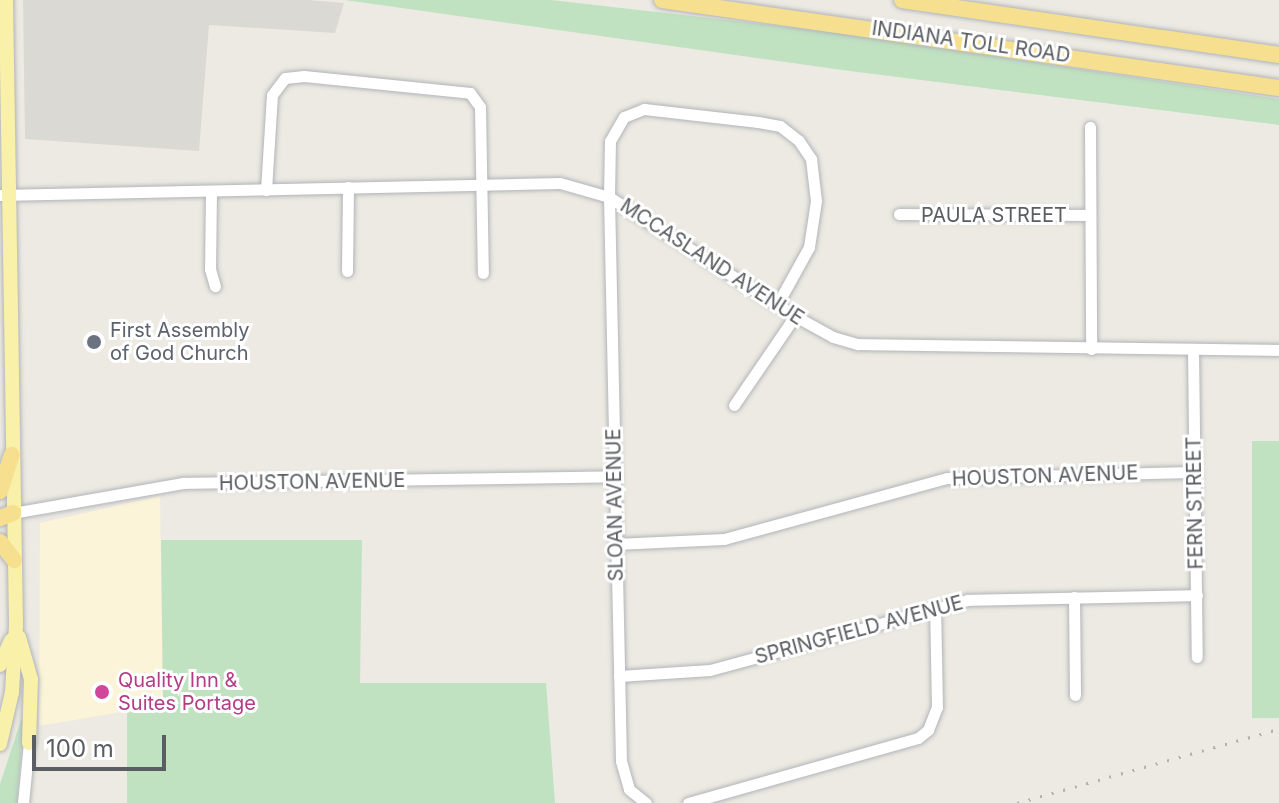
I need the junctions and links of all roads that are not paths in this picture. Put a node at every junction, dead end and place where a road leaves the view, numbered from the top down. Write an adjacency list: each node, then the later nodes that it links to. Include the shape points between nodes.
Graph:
1 (6, 0): 11 (main road)
2 (662, 0): 5 (highway, INDIANA TOLL ROAD)
3 (902, 0): 4 (highway, INDIANA TOLL ROAD)
4 (1279, 55)
5 (1279, 88)
6 (1090, 127): 14 (street)
7 (482, 183): 8 (street, MCCASLAND AVENUE); 9 (street, via 480,107 470,93 294,76 278,83 272,95); 12 (street, MCCASLAND AVENUE, via 560,183); 16 (street)
8 (348, 187): 9 (street, MCCASLAND AVENUE); 15 (street)
9 (266, 190): 10 (street, MCCASLAND AVENUE)
10 (211, 191): 11 (street, MCCASLAND AVENUE); 17 (street, via 210,269)
11 (4, 194): 24 (main road)
12 (609, 197): 18 (street, MCCASLAND AVENUE); 18 (street, SLOAN AVENUE, via 610,141 618,124 632,113 652,109 780,126 811,159 816,201 809,247); 26 (street, SLOAN AVENUE)
13 (899, 214): 14 (street, PAULA STREET)
14 (1090, 215): 20 (street)
15 (347, 271)
16 (483, 273)
17 (215, 286)
18 (777, 305): 19 (street, MCCASLAND AVENUE)
19 (795, 316): 20 (street, MCCASLAND AVENUE, via 858,344); 23 (street)
20 (1091, 349): 21 (street, MCCASLAND AVENUE)
21 (1193, 349): 22 (street, MCCASLAND AVENUE); 25 (street, FERN STREET)
22 (1279, 350)
23 (734, 405)
24 (12, 455): 27 (highway); 28 (main road)
25 (1195, 472): 30 (street, HOUSTON AVENUE, via 947,478 724,539); 32 (street, FERN STREET)
26 (613, 476): 28 (street, HOUSTON AVENUE, via 183,483); 30 (street, SLOAN AVENUE)
27 (0, 491)
28 (4, 515): 31 (main road)
29 (0, 542): 31 (highway)
30 (615, 544): 38 (street, SLOAN AVENUE)
31 (14, 560): 35 (main road)
32 (1197, 595): 33 (street, SPRINGFIELD AVENUE); 36 (street, FERN STREET)
33 (1074, 597): 34 (street, SPRINGFIELD AVENUE, via 967,600); 39 (street)
34 (935, 607): 38 (street, SPRINGFIELD AVENUE, via 710,670); 44 (street, via 937,707 928,730 918,738)
35 (16, 624): 37 (main road); 40 (main road, via 31,679); 41 (main road, via 12,692)
36 (1197, 657)
37 (0, 665)
38 (619, 676): 43 (street, SLOAN AVENUE, via 622,775)
39 (1075, 695)
40 (29, 743): 42 (street)
41 (0, 744)
42 (23, 803)
43 (646, 803)
44 (688, 803)

